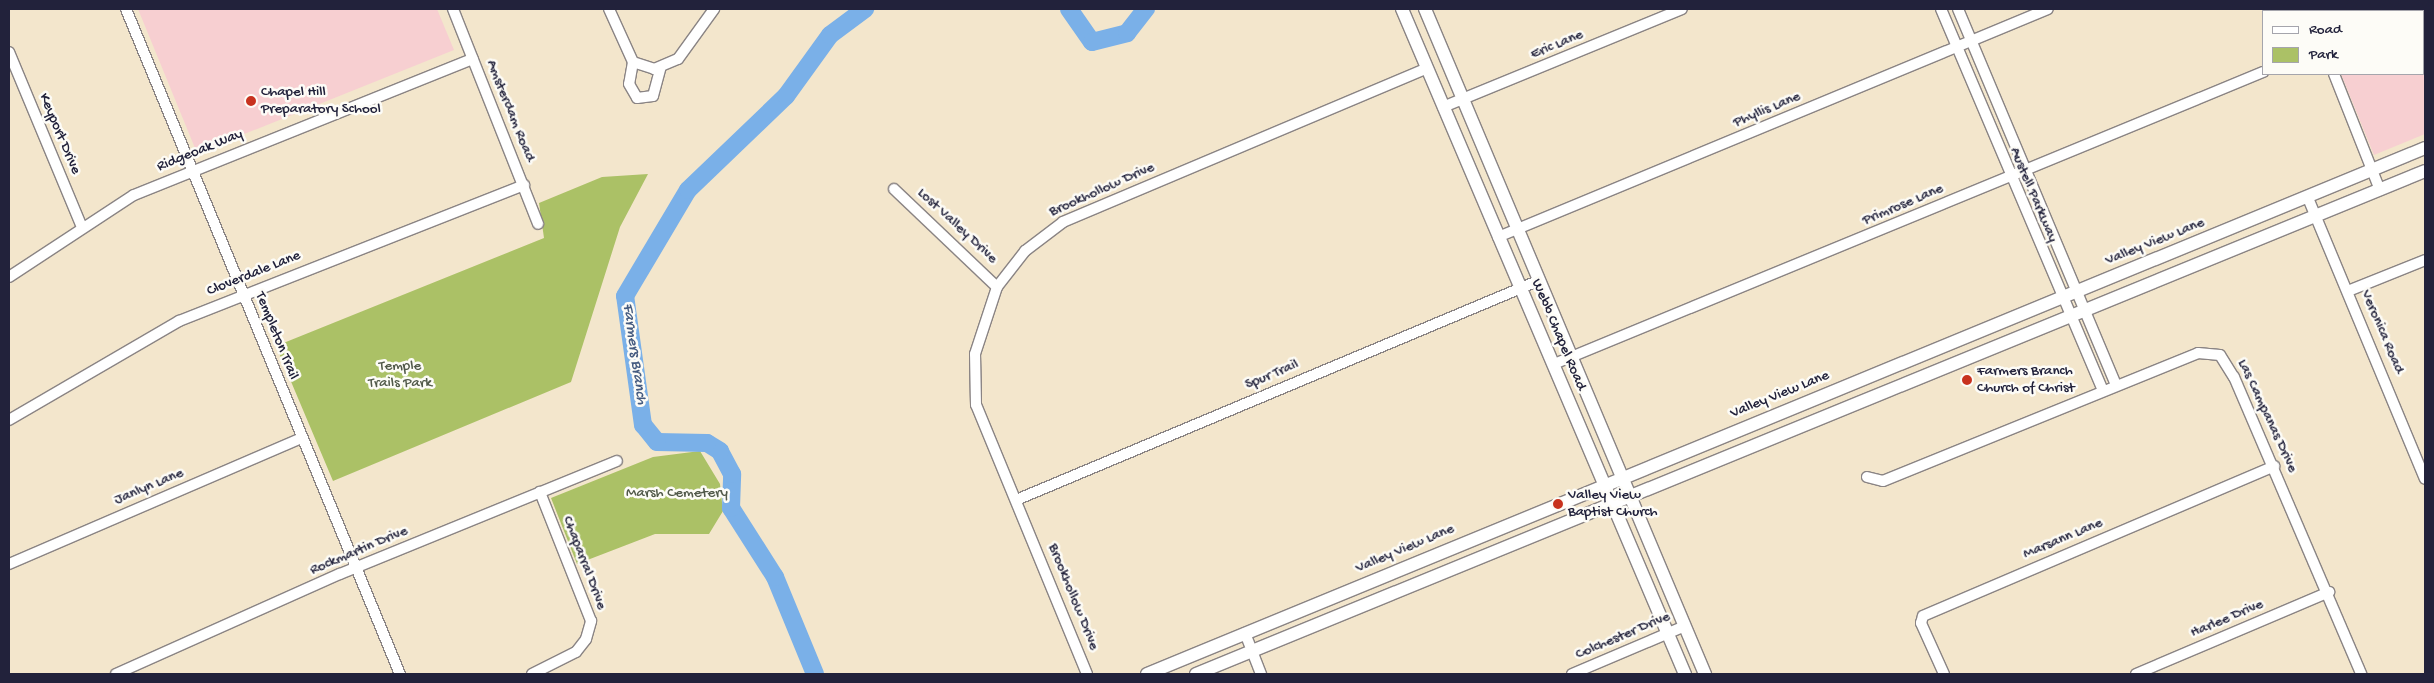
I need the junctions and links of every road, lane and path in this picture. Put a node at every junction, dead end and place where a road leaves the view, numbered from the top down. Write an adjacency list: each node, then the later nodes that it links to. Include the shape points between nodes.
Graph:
1 (126, 9): 23 (street, Templeton Trail)
2 (453, 9): 14 (street, Amsterdam Road)
3 (609, 9): 15 (street)
4 (714, 9): 16 (street, via 678,59)
5 (1402, 9): 17 (main road, Webb Chapel Road)
6 (1425, 9): 20 (main road, Webb Chapel Road)
7 (1682, 9): 20 (street, Eric Lane)
8 (1941, 9): 12 (street, Austell Parkway)
9 (1958, 9): 11 (street, Austell Parkway)
10 (2048, 9): 11 (street, Phyllis Lane)
11 (1971, 40): 12 (street, Phyllis Lane); 25 (street, Austell Parkway)
12 (1956, 46): 27 (street, Austell Parkway); 35 (street, Phyllis Lane)
13 (9, 52): 34 (street, Keyport Drive)
14 (474, 59): 23 (street, Ridgeoak Way); 28 (street, Amsterdam Road)
15 (633, 62): 16 (street, via 644,67); 16 (street, via 629,84 636,98 653,96)
16 (661, 68)
17 (1427, 68): 21 (main road, Webb Chapel Road); 40 (street, Brookhollow Drive, via 1063,222 1024,251)
18 (2262, 72): 25 (street, Primrose Lane)
19 (2334, 75): 24 (street)
20 (1463, 100): 21 (street, Eric Lane); 35 (main road, Webb Chapel Road)
21 (1443, 107): 36 (main road, Webb Chapel Road)
22 (2425, 148): 24 (main road, Valley View Lane)
23 (192, 170): 34 (street, Ridgeoak Way, via 134,195); 44 (street, Templeton Trail)
24 (2373, 170): 30 (street); 31 (main road, Valley View Lane)
25 (2025, 171): 27 (street, Primrose Lane); 43 (street, Austell Parkway)
26 (2425, 171): 30 (main road)
27 (2009, 178): 45 (street, Austell Parkway); 47 (street, Primrose Lane)
28 (524, 185): 33 (street, Amsterdam Road); 44 (street, Cloverdale Lane)
29 (894, 189): 40 (street, Lost Valley Drive)
30 (2380, 190): 32 (main road)
31 (2308, 198): 32 (street, Veronica Road); 43 (main road, Valley View Lane)
32 (2316, 216): 42 (street, Veronica Road); 46 (main road)
33 (538, 224)
34 (82, 227): 38 (street, Ridgeoak Way)
35 (1520, 229): 36 (street, Phyllis Lane); 39 (main road, Webb Chapel Road)
36 (1498, 237): 41 (main road, Webb Chapel Road)
37 (2425, 260): 42 (street)
38 (9, 277)
39 (1540, 280): 41 (street, Spur Trail); 47 (main road, Webb Chapel Road)
40 (997, 287): 63 (street, Brookhollow Drive, via 979,331 973,388 981,421)
41 (1520, 288): 48 (main road, Webb Chapel Road); 63 (street, Spur Trail)
42 (2348, 291): 59 (street, Veronica Road)
43 (2076, 292): 45 (main road, Valley View Lane); 46 (street, Austell Parkway)
44 (242, 293): 52 (street, Cloverdale Lane, via 144,339); 54 (street, Templeton Trail)
45 (2061, 298): 46 (street, Austell Parkway); 51 (main road, Valley View Lane)
46 (2077, 314): 49 (street, Austell Parkway); 50 (street, Austell Parkway); 53 (main road)
47 (1574, 357): 48 (street, Primrose Lane); 57 (main road, Webb Chapel Road)
48 (1554, 364): 60 (main road, Webb Chapel Road)
49 (2116, 384): 50 (street, Las Campanas Drive); 56 (street, Las Campanas Drive, via 2198,353 2220,356 2234,377)
50 (2103, 390): 58 (street, Las Campanas Drive, via 1883,481)
51 (1779, 414): 53 (main road); 57 (main road, Valley View Lane)
52 (9, 420)
53 (1787, 431): 62 (main road)
54 (301, 438): 65 (street, Janlyn Lane); 66 (street, Templeton Trail)
55 (617, 461): 61 (street, Rockmartin Drive)
56 (2274, 466): 67 (street, Las Campanas Drive); 82 (street, Marsann Lane, via 1923,616 1921,623)
57 (1623, 476): 60 (main road, Valley View Lane); 62 (main road, Webb Chapel Road)
58 (1867, 477)
59 (2425, 479)
60 (1604, 484): 64 (main road, Webb Chapel Road); 69 (main road, Valley View Lane)
61 (540, 492): 66 (street, Rockmartin Drive); 74 (street, Chaparral Drive, via 591,621 576,652)
62 (1631, 495): 64 (main road); 68 (main road, Webb Chapel Road)
63 (1016, 500): 75 (street, Brookhollow Drive)
64 (1611, 503): 70 (main road, Webb Chapel Road); 71 (main road)
65 (9, 564)
66 (356, 568): 72 (street, Rockmartin Drive); 73 (street, Templeton Trail)
67 (2329, 592): 83 (street, Harlee Drive); 84 (street, Las Campanas Drive)
68 (1685, 626): 70 (street, Colchester Drive); 81 (main road, Webb Chapel Road)
69 (1245, 633): 71 (street); 76 (main road, Valley View Lane)
70 (1668, 634): 79 (street, Colchester Drive); 80 (main road, Webb Chapel Road)
71 (1252, 651): 77 (main road); 78 (street)
72 (116, 674)
73 (400, 674)
74 (532, 674)
75 (1088, 674)
76 (1147, 674)
77 (1196, 674)
78 (1261, 674)
79 (1572, 674)
80 (1685, 674)
81 (1705, 674)
82 (1944, 674)
83 (2136, 674)
84 (2361, 674)

